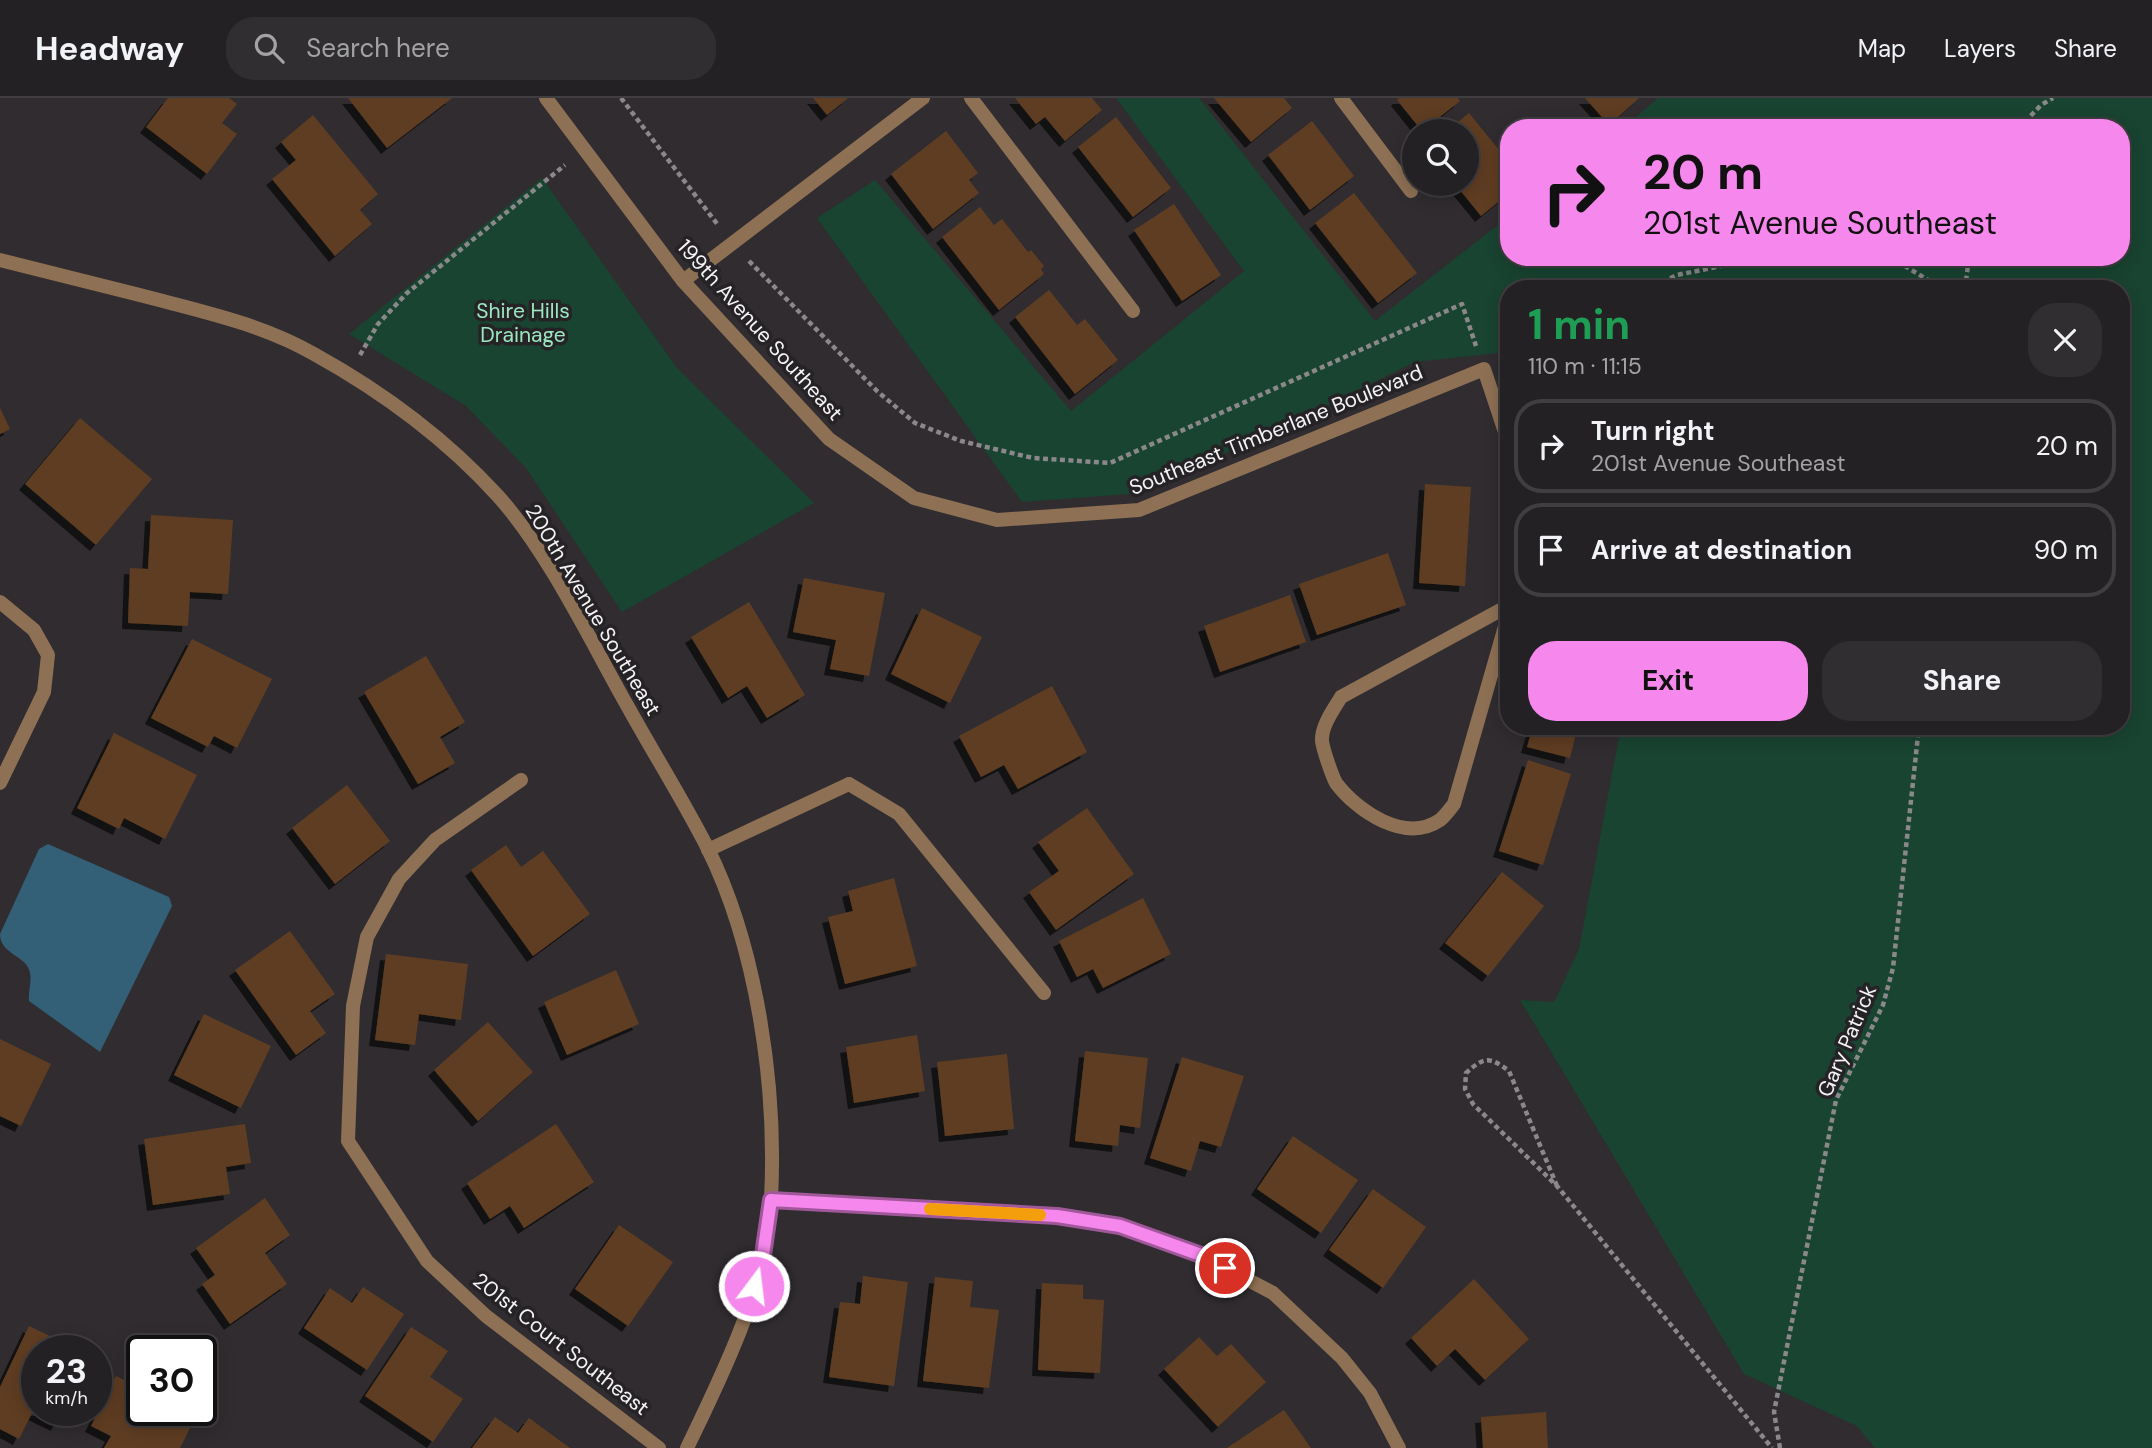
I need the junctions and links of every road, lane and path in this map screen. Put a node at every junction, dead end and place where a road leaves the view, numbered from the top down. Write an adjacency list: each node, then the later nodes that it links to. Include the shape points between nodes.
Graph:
1 (546, 98): 8 (street, 199th Avenue Southeast)
2 (621, 98): 10 (path)
3 (923, 98): 10 (street)
4 (971, 98): 17 (street)
5 (1341, 98): 9 (street)
6 (2053, 98): 7 (path)
7 (2029, 119)
8 (584, 149): 16 (street, 199th Avenue Southeast); 19 (path, via 390,309)
9 (1402, 179)
10 (732, 244): 16 (street); 18 (path, via 877,391 915,423 961,441 1033,458 1110,463 1462,304)
11 (0, 260): 19 (street, 200th Avenue Southeast, via 246,322 314,353)
12 (1721, 266): 14 (path)
13 (1904, 266): 15 (path)
14 (1666, 280)
15 (1926, 280)
16 (683, 281): 21 (street, 199th Avenue Southeast, via 829,439 914,498)
17 (1133, 311)
18 (1484, 369): 20 (street); 21 (street, Southeast Timberlane Boulevard, via 1139,510)
19 (348, 376): 28 (street, 200th Avenue Southeast, via 420,424 506,506 573,608)
20 (1500, 417)
21 (998, 520)
22 (0, 602): 27 (street, via 34,630 48,655 44,692)
23 (1500, 611): 24 (street, via 1341,697 1322,741 1335,781 1359,807 1405,828 1440,820 1454,804)
24 (1500, 644)
25 (1918, 735): 36 (path, Gary Patrick, via 1893,968 1882,1005 1836,1100 1774,1412)
26 (522, 780): 32 (street, 201st Court Southeast, via 435,840 399,879 367,937 353,1006 348,1141 427,1261 486,1316)
27 (0, 783)
28 (708, 850): 29 (street, via 849,784 899,814); 31 (street, 200th Avenue Southeast, via 746,946 770,1087)
29 (1044, 993)
30 (1557, 1186): 30 (path, via 1509,1071 1497,1062 1480,1060 1466,1073 1465,1089 1472,1104); 35 (path)
31 (771, 1200): 33 (street, 200th Avenue Southeast, via 762,1262 739,1335); 34 (street, via 1057,1216 1120,1226 1201,1255 1273,1293 1342,1358 1370,1394)
32 (659, 1448)
33 (687, 1448)
34 (1399, 1448)
35 (1772, 1448)
36 (1780, 1448)

